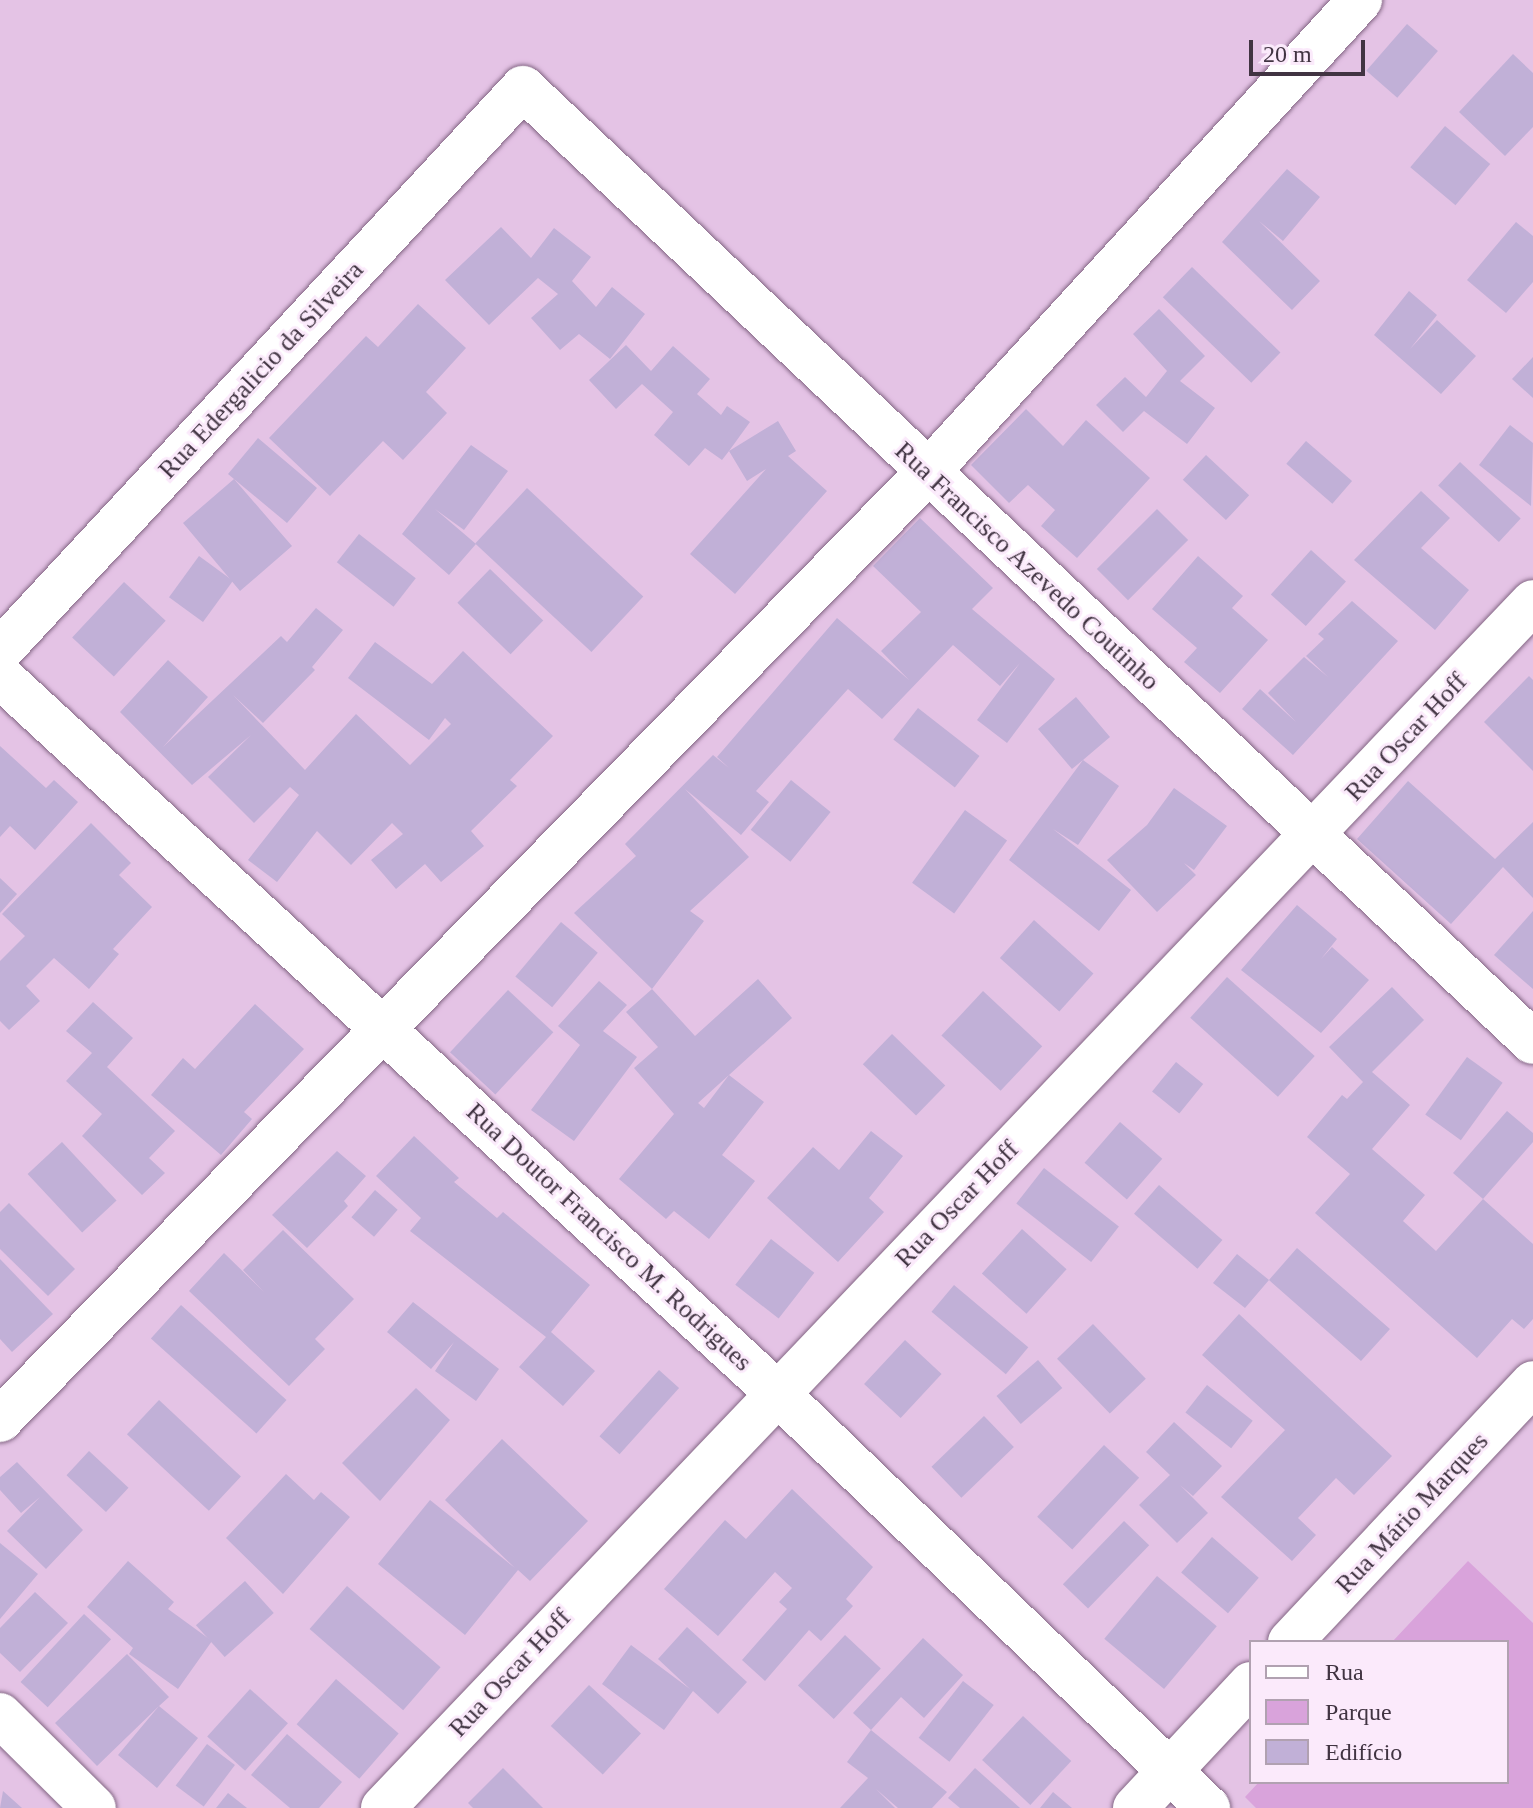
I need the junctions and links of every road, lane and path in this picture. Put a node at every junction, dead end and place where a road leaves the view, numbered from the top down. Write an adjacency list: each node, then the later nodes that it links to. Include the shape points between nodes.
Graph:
1 (1360, 0): 3 (street)
2 (523, 88): 3 (street, Rua Francisco Azevedo Coutinho); 5 (street, Rua Edergalicio da Silveira)
3 (928, 472): 7 (street, Rua Francisco Azevedo Coutinho); 8 (street)
4 (1533, 602): 7 (street, Rua Oscar Hoff)
5 (0, 651)
6 (0, 676): 8 (street, Rua Doutor Francisco M. Rodrigues)
7 (1313, 835): 9 (street, Rua Francisco Azevedo Coutinho); 11 (street, Rua Oscar Hoff)
8 (384, 1029): 11 (street, Rua Doutor Francisco M. Rodrigues); 12 (street)
9 (1533, 1042)
10 (1533, 1383): 13 (street, Rua Mário Marques)
11 (776, 1392): 16 (street, Rua Doutor Francisco M. Rodrigues); 18 (street, Rua Oscar Hoff)
12 (0, 1420)
13 (1292, 1640)
14 (1249, 1686): 16 (street)
15 (0, 1715): 17 (street)
16 (1169, 1771): 19 (street); 20 (street, Rua Doutor Francisco M. Rodrigues)
17 (94, 1808)
18 (383, 1808)
19 (1135, 1808)
20 (1208, 1808)

